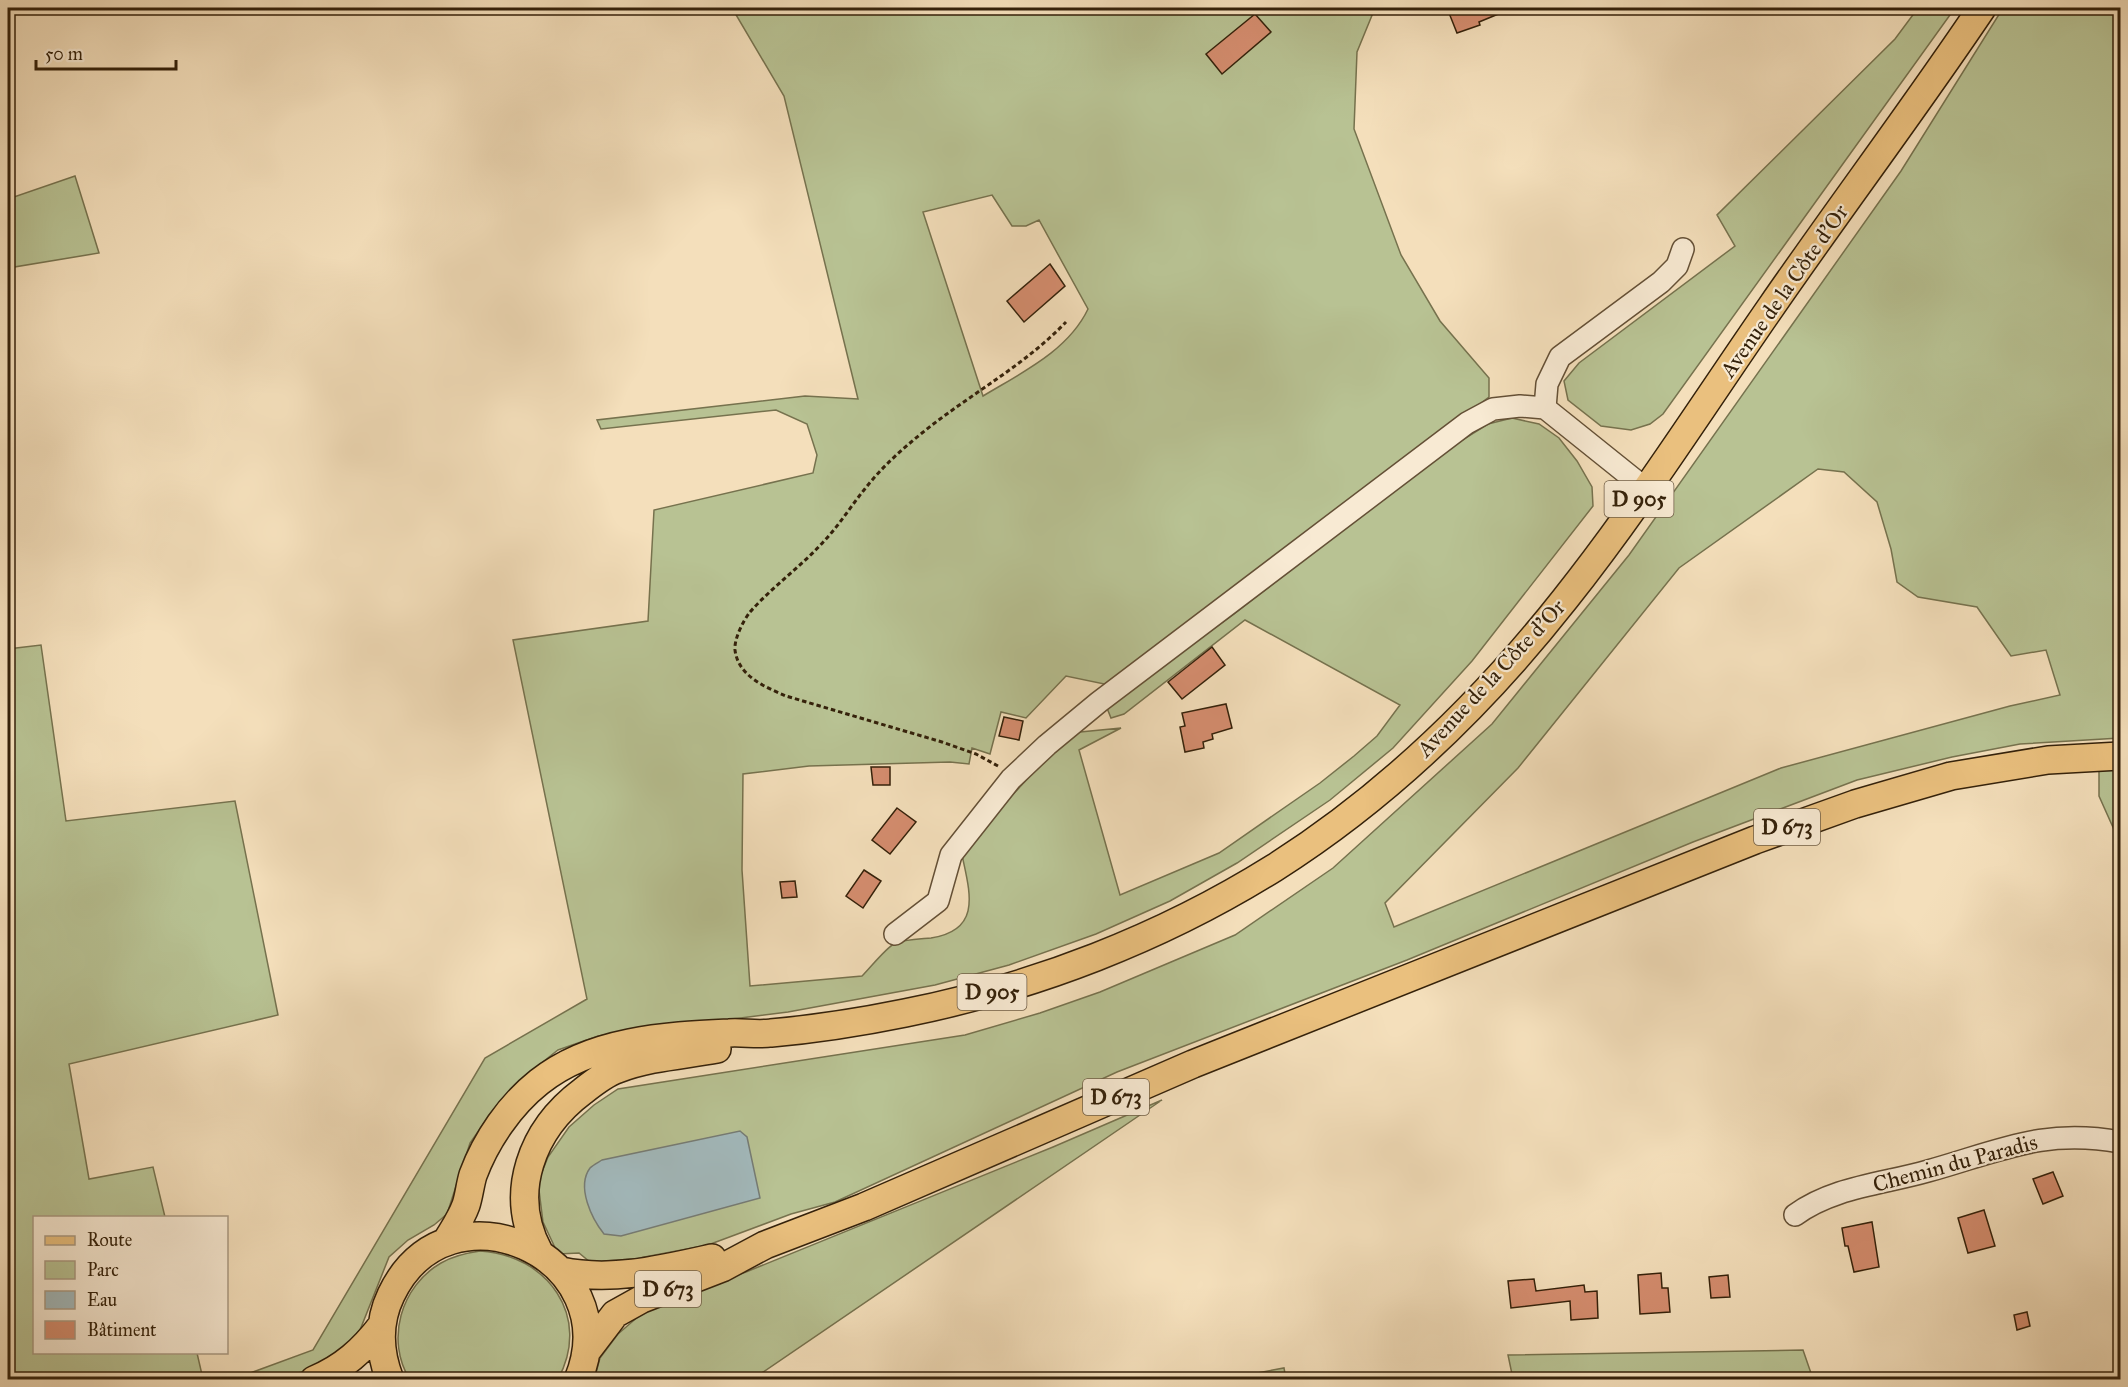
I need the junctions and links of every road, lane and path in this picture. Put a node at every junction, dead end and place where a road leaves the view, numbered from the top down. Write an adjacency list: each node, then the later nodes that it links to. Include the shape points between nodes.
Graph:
1 (1982, 8): 5 (main road, Avenue de la Côte d'Or / D 905)
2 (1683, 249): 4 (street, via 1677,266 1661,282 1560,357 1547,384)
3 (1066, 321): 7 (path, via 1037,349 939,420 889,462 827,538 749,614 735,648 738,662 764,687 976,754 997,765)
4 (1545, 408): 5 (street); 7 (street, via 1493,409 1467,423 1100,702)
5 (1646, 489): 9 (main road, Avenue de la Côte d'Or / D 905, via 1566,598 1468,709 1385,788 1272,869 1142,938 1022,984 903,1013)
6 (2121, 756): 13 (main road, D 673, via 2048,760 1982,770 1920,783 1820,815 1193,1064 864,1207)
7 (1011, 779): 8 (street, via 951,855 938,902)
8 (895, 934)
9 (764, 1034): 12 (main road, Avenue de la Côte d'Or / D 905, via 733,1033 626,1043 585,1054 563,1066 542,1080 508,1114 486,1147 466,1204); 14 (main road, Avenue de la Côte d'Or / D 905, via 735,1046 616,1069 570,1100 540,1137 526,1177 526,1219)
10 (2121, 1142): 11 (street, Chemin du Paradis, via 2067,1137 2012,1145 1830,1196)
11 (1795, 1215)
12 (446, 1242): 14 (main road, via 487,1235 514,1240); 16 (main road, via 426,1252 403,1275 387,1304)
13 (765, 1245): 15 (main road, D 673, via 607,1276); 17 (main road, D 673, via 722,1268 627,1306 615,1314)
14 (539, 1252): 15 (main road)
15 (561, 1270): 17 (main road, via 582,1309)
16 (382, 1325): 18 (main road, via 354,1357); 19 (main road, via 383,1361)
17 (586, 1352): 20 (main road)
18 (315, 1380)
19 (390, 1380)
20 (578, 1380)

